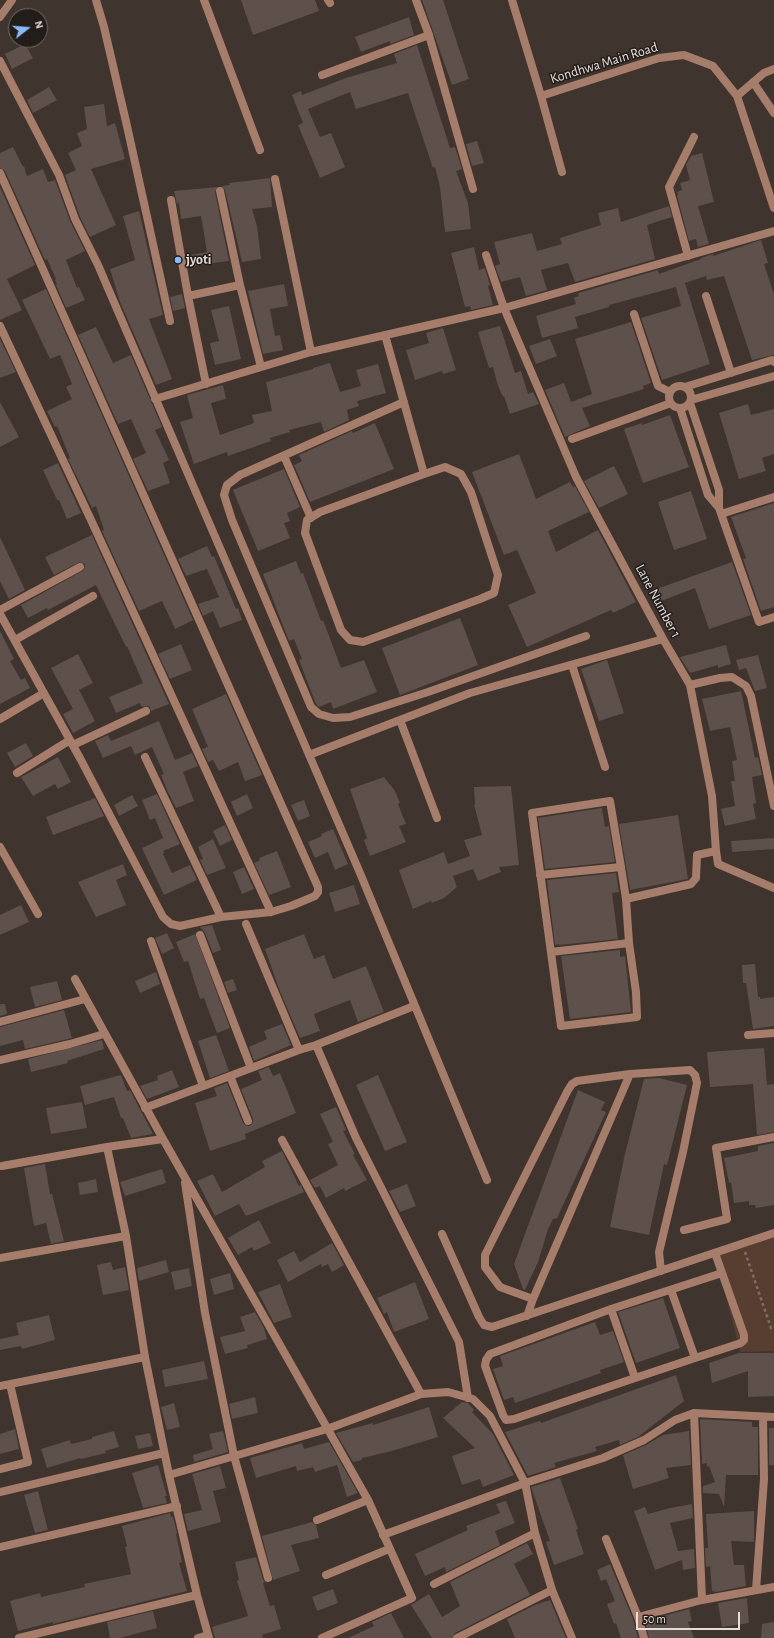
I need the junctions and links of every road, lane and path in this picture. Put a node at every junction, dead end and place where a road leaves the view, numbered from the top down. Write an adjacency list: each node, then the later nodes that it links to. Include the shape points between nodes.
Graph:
1 (12, 0): 6 (street)
2 (96, 0): 32 (street, via 120,95)
3 (204, 0): 16 (street)
4 (416, 0): 7 (street)
5 (512, 0): 12 (street, Kondhwa Main Road)
6 (0, 17)
7 (429, 35): 10 (street); 21 (street)
8 (0, 61): 43 (street, via 59,175 75,219 98,265)
9 (774, 69): 11 (street)
10 (322, 75)
11 (753, 82): 13 (street); 14 (street)
12 (540, 96): 13 (street, Kondhwa Main Road, via 659,58 684,55 712,66); 17 (street)
13 (737, 96): 23 (street, Kondhwa Main Road)
14 (774, 113)
15 (694, 137): 26 (street, via 669,187)
16 (260, 150)
17 (562, 172)
18 (0, 173): 83 (street, via 318,887 315,896)
19 (275, 179): 35 (street)
20 (220, 190): 27 (street)
21 (473, 190)
22 (170, 200): 28 (street)
23 (774, 208)
24 (774, 231): 26 (street)
25 (486, 255): 30 (street, Lane Number 1)
26 (688, 256): 30 (street)
27 (240, 284): 28 (street); 37 (street)
28 (188, 296): 40 (street)
29 (706, 296): 38 (street)
30 (504, 308): 34 (street); 62 (street, Lane Number 1, via 576,477)
31 (634, 314): 42 (street, via 658,386)
32 (170, 321)
33 (0, 326): 83 (street)
34 (385, 335): 35 (street); 44 (street)
35 (311, 352): 37 (street)
36 (774, 362): 38 (street, via 772,360)
37 (261, 367): 40 (street)
38 (731, 373): 41 (street)
39 (774, 376): 45 (street)
40 (206, 384): 43 (street)
41 (686, 387): 42 (street, via 675,387); 45 (street, via 690,393)
42 (670, 392): 46 (street)
43 (156, 399): 71 (street)
44 (404, 402): 49 (street); 50 (street)
45 (690, 402): 47 (street); 51 (street)
46 (671, 403): 47 (street); 48 (street)
47 (680, 408): 52 (street)
48 (572, 439)
49 (284, 456): 55 (street); 61 (street, via 240,475 227,485 224,495 232,520 311,707 319,714 333,718 350,717)
50 (424, 474): 55 (street, via 320,512); 55 (street, via 445,467 461,474 471,492 498,575 494,593 363,642 350,640 341,630 305,533 307,520)
51 (719, 490): 52 (street); 54 (street)
52 (708, 494): 54 (street)
53 (774, 497): 54 (street)
54 (720, 511): 60 (street, via 759,622)
55 (311, 518)
56 (80, 567): 58 (street)
57 (93, 596): 63 (street)
58 (0, 610)
59 (0, 614): 63 (street)
60 (774, 617)
61 (586, 636)
62 (663, 639): 64 (street); 65 (street, Lane Number 1)
63 (14, 640): 66 (street)
64 (572, 666): 69 (street, via 470,693); 73 (street)
65 (690, 685): 75 (street, via 732,677 746,686 751,696); 78 (street, Lane Number 1, via 712,796)
66 (44, 693): 68 (street); 70 (street)
67 (146, 711): 70 (street)
68 (0, 719)
69 (400, 720): 71 (street); 76 (street)
70 (71, 742): 74 (street); 85 (street, via 162,917 171,924 180,926)
71 (309, 755): 93 (street)
72 (145, 757): 85 (street)
73 (605, 767)
74 (16, 773)
75 (774, 806)
76 (437, 818)
77 (0, 847): 84 (street)
78 (716, 851): 81 (street, Lane Number 1, via 718,864); 82 (street, via 697,855 696,878 690,884)
79 (621, 867): 80 (street); 80 (street, via 610,800 532,813); 82 (street)
80 (540, 875): 90 (street)
81 (774, 888)
82 (626, 899): 89 (street)
83 (271, 912): 85 (street)
84 (38, 914)
85 (221, 917)
86 (246, 924): 99 (street)
87 (200, 935): 101 (street)
88 (151, 941): 104 (street)
89 (629, 943): 90 (street); 90 (street, via 637,1017 561,1026)
90 (551, 952)
91 (75, 979): 92 (street)
92 (86, 999): 94 (street); 96 (street)
93 (414, 1006): 98 (street); 113 (street)
94 (0, 1022)
95 (774, 1033): 97 (street)
96 (104, 1034): 100 (street); 105 (street)
97 (748, 1035)
98 (316, 1045): 99 (street); 134 (street, via 356,1138 459,1342)
99 (299, 1050): 101 (street)
100 (0, 1060)
101 (251, 1068): 103 (street)
102 (630, 1074): 121 (street, via 690,1070 695,1075 696,1083 683,1152 659,1252); 124 (street); 124 (street, via 572,1084 485,1255 485,1267 500,1287)
103 (230, 1076): 104 (street); 106 (street)
104 (203, 1086): 105 (street)
105 (145, 1108): 108 (street)
106 (248, 1121)
107 (774, 1137): 114 (street, via 716,1148 727,1219)
108 (163, 1139): 110 (street); 112 (street)
109 (282, 1140): 133 (street)
110 (107, 1147): 111 (street); 117 (street)
111 (2, 1166)
112 (185, 1178): 138 (street); 140 (street, via 205,1313)
113 (487, 1180)
114 (684, 1230)
115 (774, 1233): 118 (street)
116 (442, 1234): 126 (street, via 474,1308 484,1324 492,1327)
117 (126, 1236): 120 (street); 128 (street)
118 (742, 1244): 119 (street); 127 (path, via 772,1328)
119 (715, 1253): 121 (street); 122 (street)
120 (0, 1258)
121 (661, 1271): 126 (street)
122 (722, 1273): 123 (street); 129 (street, via 744,1340)
123 (672, 1290): 125 (street); 129 (street)
124 (532, 1299): 126 (street)
125 (611, 1309): 130 (street); 130 (street, via 490,1354 486,1360 488,1373 506,1420)
126 (527, 1316)
127 (774, 1327)
128 (145, 1357): 131 (street); 139 (street)
129 (695, 1358): 130 (street)
130 (635, 1378)
131 (10, 1384): 132 (street); 141 (street, via 28,1462)
132 (0, 1386)
133 (421, 1394): 134 (street, via 448,1392); 138 (street)
134 (468, 1398): 143 (street, via 473,1399 490,1416)
135 (694, 1413): 136 (street); 143 (street, via 675,1420 644,1440 603,1458); 160 (street)
136 (763, 1417): 137 (street); 158 (street, via 764,1479)
137 (774, 1417)
138 (327, 1429): 140 (street); 145 (street)
139 (164, 1453): 142 (street); 144 (street)
140 (234, 1456): 142 (street); 154 (street)
141 (0, 1468)
142 (169, 1476): 146 (street)
143 (525, 1483): 148 (street); 149 (street)
144 (0, 1492)
145 (368, 1500): 147 (street); 149 (street)
146 (176, 1506): 151 (street); 159 (street)
147 (317, 1520)
148 (536, 1533): 155 (street); 157 (street)
149 (383, 1535): 152 (street)
150 (606, 1539): 161 (street)
151 (0, 1547)
152 (389, 1549): 153 (street); 165 (street, via 412,1598)
153 (326, 1575)
154 (268, 1578)
155 (434, 1584)
156 (774, 1587): 158 (street)
157 (552, 1590): 166 (street); 167 (street)
158 (756, 1590): 160 (street)
159 (197, 1595): 162 (street); 163 (street)
160 (702, 1600): 161 (street)
161 (638, 1617): 168 (street)
162 (209, 1637): 164 (street)
163 (19, 1638)
164 (198, 1638)
165 (322, 1638)
166 (457, 1638)
167 (572, 1638)
168 (644, 1638)

